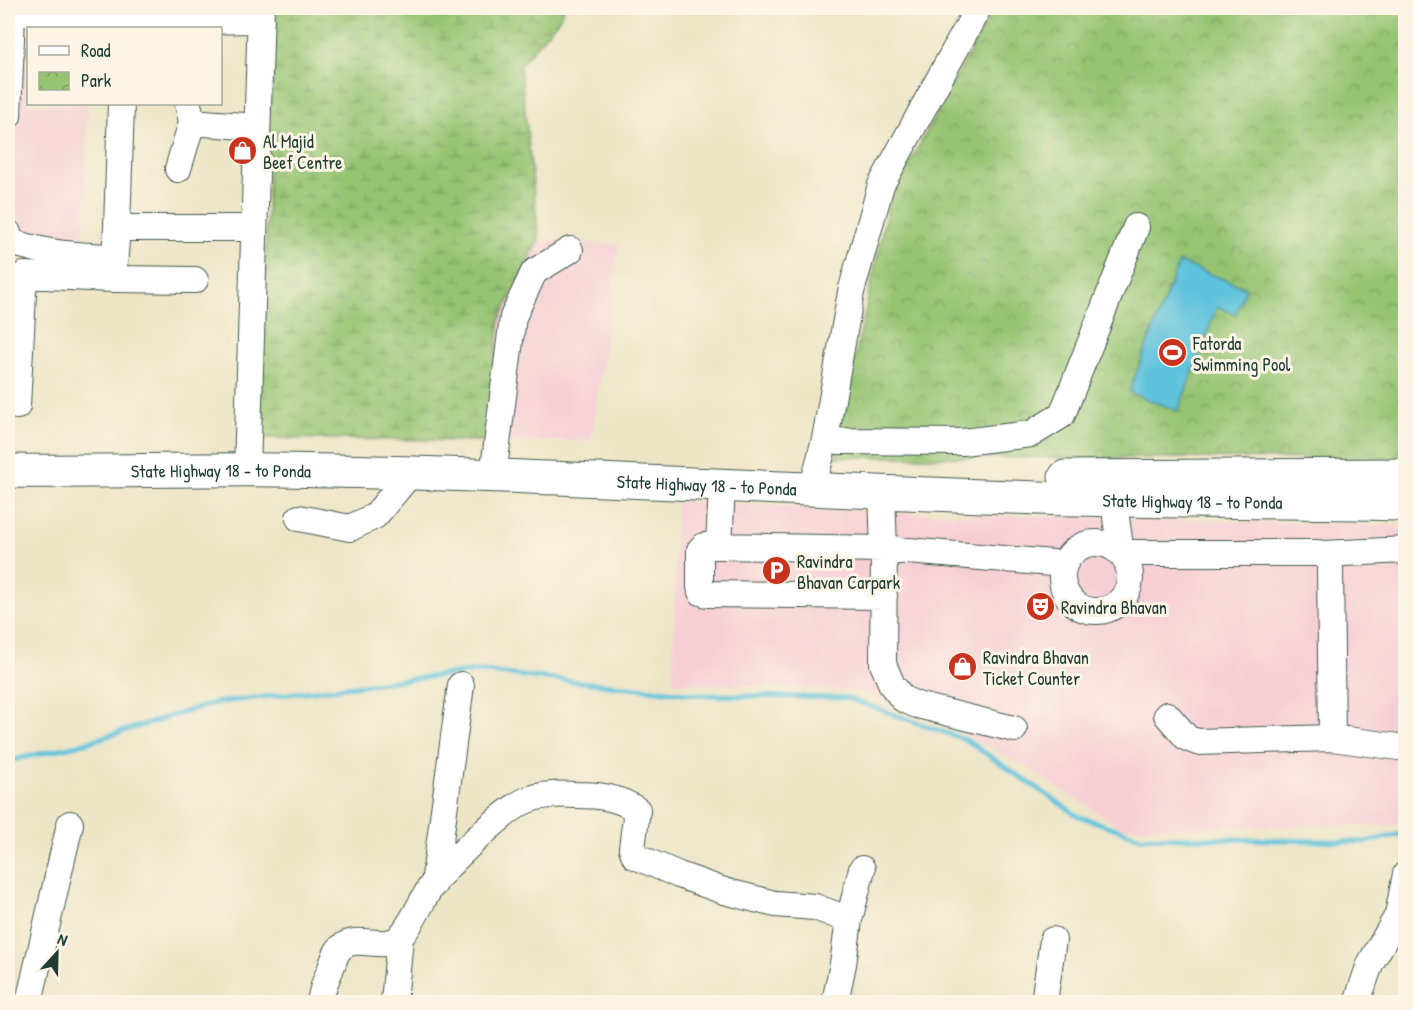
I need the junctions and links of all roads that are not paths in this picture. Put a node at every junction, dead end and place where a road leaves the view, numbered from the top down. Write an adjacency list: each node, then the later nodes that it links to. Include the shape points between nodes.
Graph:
1 (978, 8): 21 (street, via 881,184 851,292)
2 (10, 13): 4 (street); 7 (street)
3 (261, 14): 4 (street); 8 (street)
4 (123, 25)
5 (121, 105): 11 (street)
6 (190, 113): 8 (street); 9 (street)
7 (8, 116)
8 (257, 128): 12 (street)
9 (178, 169)
10 (1136, 227): 21 (street, via 1062,416 1031,434 962,442 837,441)
11 (117, 228): 12 (street); 15 (street)
12 (254, 228): 20 (street)
13 (8, 233): 15 (street, via 11,242 28,248)
14 (570, 250): 19 (street, via 534,272 513,317)
15 (114, 268): 16 (street); 17 (street, via 24,275)
16 (195, 280)
17 (17, 406)
18 (8, 458): 20 (main road, State Highway 18 - to Ponda)
19 (495, 459): 20 (main road, State Highway 18 - to Ponda, via 349,454); 21 (main road, State Highway 18 - to Ponda)
20 (247, 462): 22 (main road, State Highway 18 - to Ponda); 23 (main road, State Highway 18 - to Ponda)
21 (818, 466): 24 (main road, State Highway 18 - to Ponda, via 1059,477); 25 (main road, State Highway 18 - to Ponda); 26 (main road, State Highway 18 - to Ponda)
22 (8, 471)
23 (411, 473): 25 (main road, State Highway 18 - to Ponda); 29 (street, via 375,516 350,528)
24 (1406, 475)
25 (722, 486): 30 (street)
26 (882, 493): 27 (main road, State Highway 18 - to Ponda); 31 (street)
27 (1118, 500): 28 (main road, State Highway 18 - to Ponda, via 1325,502); 33 (street)
28 (1406, 507)
29 (298, 518)
30 (719, 546): 31 (street); 36 (street, via 704,546 700,550 700,587 707,594)
31 (884, 549): 35 (street); 36 (street)
32 (1406, 550): 34 (street)
33 (1120, 553): 34 (street); 35 (street, via 1111,546 1089,543 1078,547); 35 (street, via 1127,562 1130,584 1126,594 1108,609 1086,610 1068,596 1062,586)
34 (1324, 554): 40 (street, via 1330,560)
35 (1064, 564)
36 (884, 596): 39 (street, via 883,664 903,699)
37 (461, 685): 45 (street)
38 (1167, 715): 40 (street, via 1186,738 1197,742)
39 (1014, 729)
40 (1332, 738): 41 (street)
41 (1406, 748)
42 (70, 824): 50 (street)
43 (862, 869): 47 (street)
44 (1406, 874): 46 (street)
45 (434, 884): 47 (street, via 497,821 526,800 551,794 594,795 621,800 637,810 632,848 635,856 724,891 775,904 815,907); 48 (street)
46 (1402, 912): 55 (street, via 1370,964)
47 (849, 920): 53 (street)
48 (400, 938): 51 (street, via 386,943 347,943 338,951); 52 (street)
49 (1053, 940): 54 (street)
50 (29, 1002)
51 (320, 1002)
52 (394, 1002)
53 (835, 1002)
54 (1044, 1002)
55 (1357, 1002)

